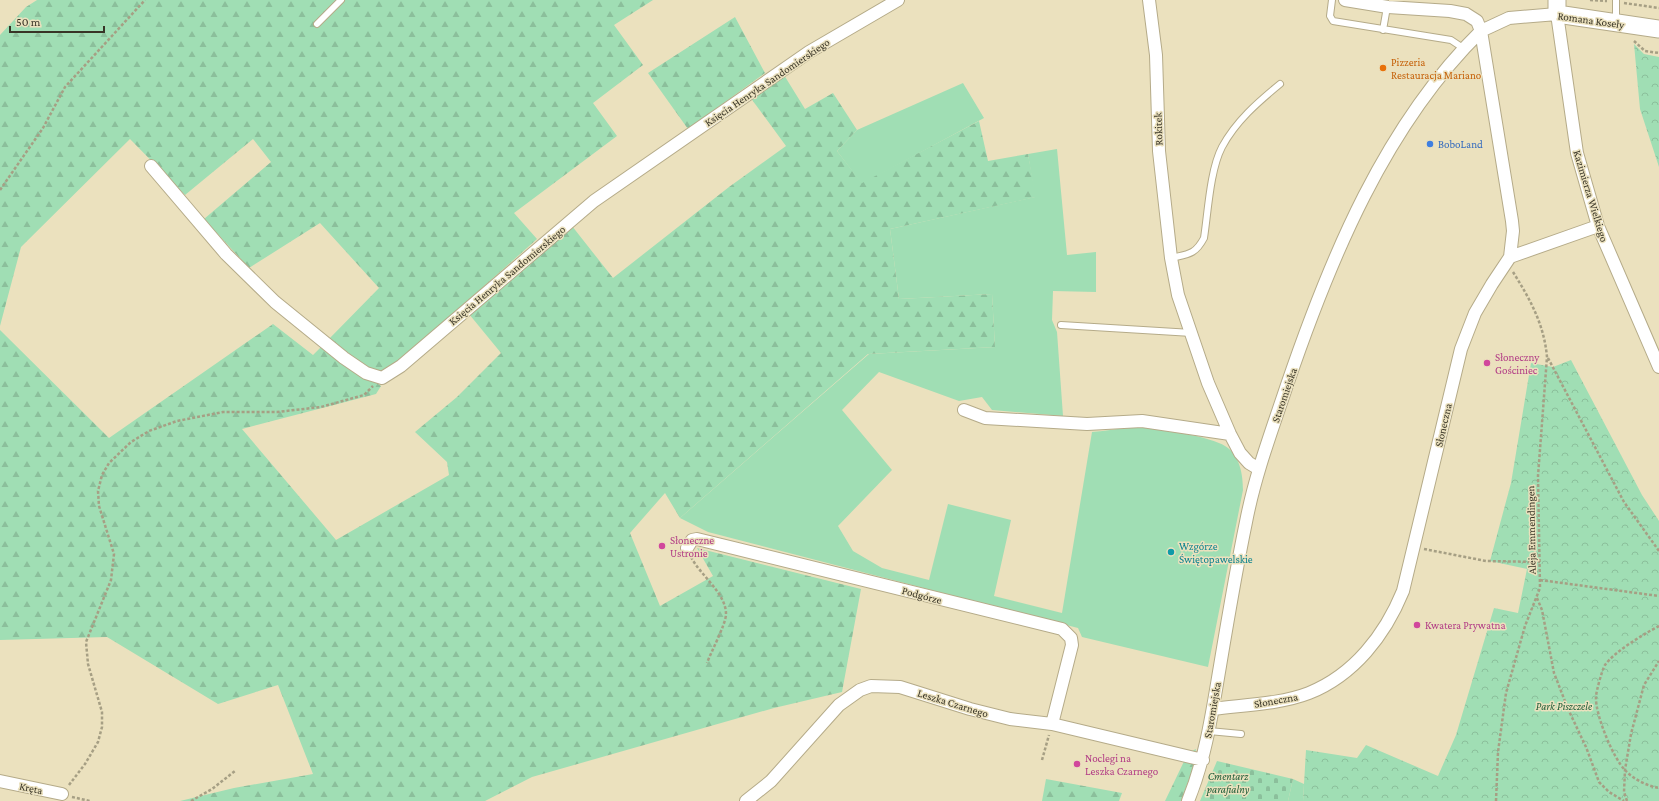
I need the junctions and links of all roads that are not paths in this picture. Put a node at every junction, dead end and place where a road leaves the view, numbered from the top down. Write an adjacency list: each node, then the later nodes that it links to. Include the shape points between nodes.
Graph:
1 (341, 0): 10 (lane)
2 (898, 0): 16 (street, Księcia Henryka Sandomierskiego, via 809,52 594,201 401,366 382,378 366,372 344,358 275,302 226,254)
3 (1149, 0): 18 (street, Rokitek, via 1156,55 1159,151)
4 (1332, 0): 12 (lane, via 1330,16 1333,22)
5 (1345, 0): 7 (street)
6 (1616, 0): 9 (lane)
7 (1387, 7): 12 (lane); 13 (street, via 1466,14 1477,21)
8 (1557, 7): 9 (street, Romana Koseły); 13 (street, Romana Koseły, via 1510,18); 17 (street, Kazimierza Wielkiego, via 1577,153)
9 (1616, 23): 11 (street, Romana Koseły)
10 (317, 24)
11 (1659, 29)
12 (1383, 30): 14 (lane, via 1451,40)
13 (1481, 31): 14 (street, Staromiejska); 19 (street, Słoneczna, via 1512,221 1513,231)
14 (1463, 48): 25 (street, Staromiejska, via 1422,99 1374,177 1315,307)
15 (1280, 84): 18 (lane, via 1254,106 1235,127 1222,148 1215,166 1204,238 1199,248 1194,252)
16 (151, 166)
17 (1598, 226): 19 (street); 22 (street, Kazimierza Wielkiego)
18 (1171, 258): 21 (street, Rokitek, via 1178,294)
19 (1508, 260): 27 (street, Słoneczna, via 1475,313 1462,349 1403,592 1394,613 1365,655 1325,686 1289,699)
20 (1061, 325): 21 (lane)
21 (1192, 333): 24 (street, Rokitek, via 1208,383)
22 (1659, 367)
23 (964, 410): 24 (street, via 985,418 1087,424 1142,421)
24 (1230, 434): 25 (street, Rokitek, via 1240,453)
25 (1259, 469): 27 (street, Staromiejska, via 1246,520)
26 (687, 548): 28 (street, Podgórze, via 692,540 697,539 1062,629 1071,638 1072,645)
27 (1213, 709): 29 (street, Staromiejska)
28 (1052, 724): 31 (street, Leszka Czarnego); 34 (street, Leszka Czarnego, via 1010,719 900,687 872,686 860,690 840,705 771,781)
29 (1209, 731): 30 (lane); 31 (street, Staromiejska)
30 (1241, 734)
31 (1203, 760): 35 (street, Staromiejska)
32 (0, 781): 33 (street, Kręta)
33 (62, 794)
34 (746, 801)
35 (1188, 801)

